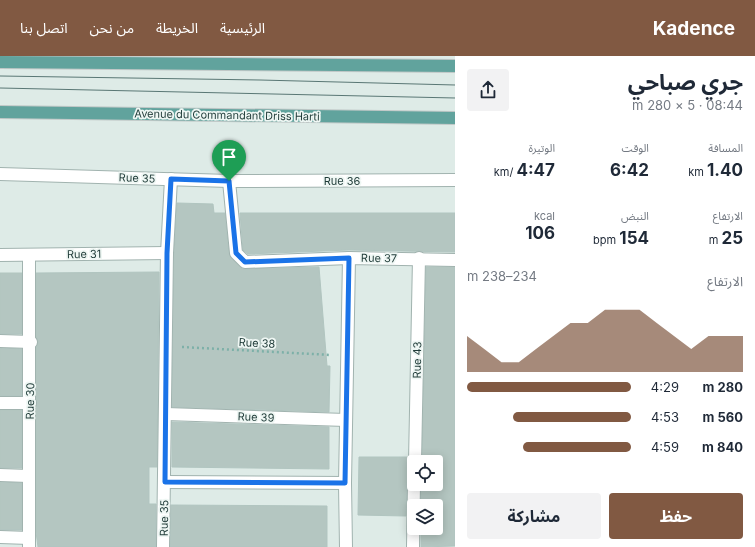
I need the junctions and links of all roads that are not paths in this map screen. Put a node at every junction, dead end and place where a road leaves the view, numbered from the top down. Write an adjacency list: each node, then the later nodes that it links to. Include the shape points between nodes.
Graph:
1 (257, 60): 2 (main road); 3 (main road)
2 (0, 62)
3 (455, 66)
4 (0, 112): 5 (main road, Avenue du Commandant Driss Harti)
5 (455, 118)
6 (0, 174): 7 (street, Rue 35)
7 (171, 179): 9 (street, Rue 36); 10 (street, Rue 35)
8 (455, 180): 9 (street, Rue 36)
9 (229, 181): 13 (street, Rue 37, via 236,253 245,262)
10 (167, 253): 12 (street, Rue 31); 20 (street, Rue 35)
11 (0, 255): 12 (street, Rue 31)
12 (30, 255): 17 (street, Rue 30)
13 (349, 258): 14 (street, Rue 37); 21 (street)
14 (419, 258): 15 (street, Rue 37); 22 (street, Rue 43)
15 (455, 260)
16 (0, 341): 17 (street)
17 (31, 342): 19 (street, Rue 30)
18 (0, 403): 19 (street)
19 (30, 403): 24 (street, Rue 30)
20 (166, 414): 21 (street, Rue 39); 25 (street, Rue 35)
21 (346, 420): 26 (street)
22 (415, 455)
23 (0, 475): 24 (street)
24 (28, 476): 29 (street, Rue 30)
25 (165, 482): 26 (street); 30 (street, Rue 35)
26 (345, 483): 31 (street)
27 (414, 491): 32 (street)
28 (0, 538): 29 (street)
29 (29, 543)
30 (163, 547)
31 (346, 547)
32 (413, 547)

